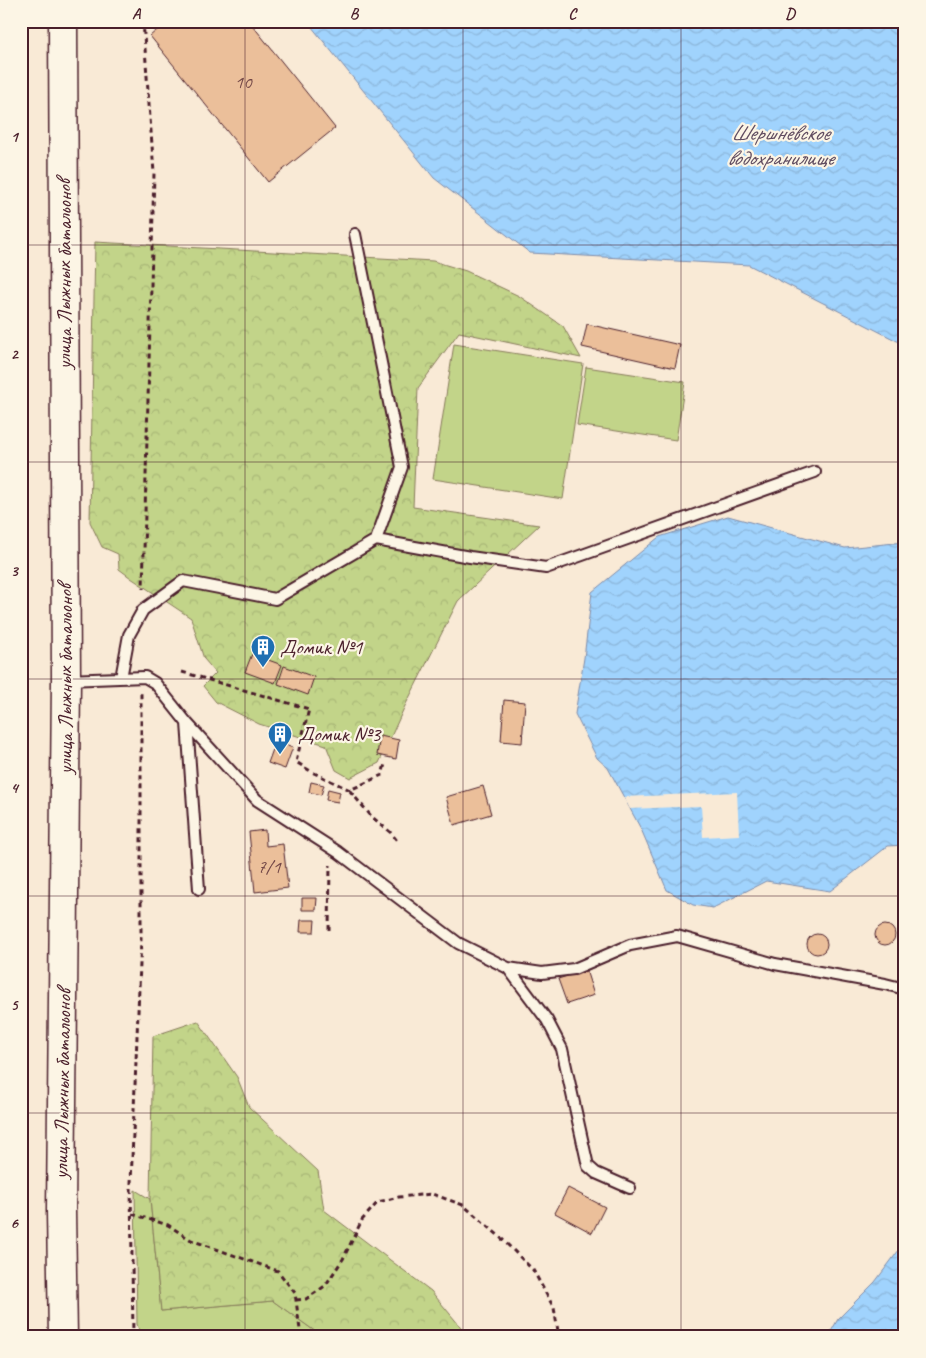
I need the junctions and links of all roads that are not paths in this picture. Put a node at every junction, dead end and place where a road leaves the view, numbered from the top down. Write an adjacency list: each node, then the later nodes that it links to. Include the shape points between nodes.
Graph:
1 (63, 21): 6 (main road, улица Лыжных батальонов)
2 (355, 234): 4 (lane, via 402,467)
3 (815, 472): 4 (lane, via 546,568)
4 (376, 540): 5 (lane, via 275,599 183,581 143,610 129,635)
5 (121, 678): 6 (lane); 7 (lane, via 145,677 155,684)
6 (66, 680): 12 (main road, улица Лыжных батальонов, via 61,1211)
7 (186, 723): 8 (lane); 9 (lane, via 257,800 330,847 458,943)
8 (199, 889)
9 (508, 968): 10 (lane, via 542,973 574,969 630,945 676,936 775,964); 11 (lane, via 547,1020 562,1050 588,1166)
10 (905, 989)
11 (630, 1188)
12 (63, 1337)

